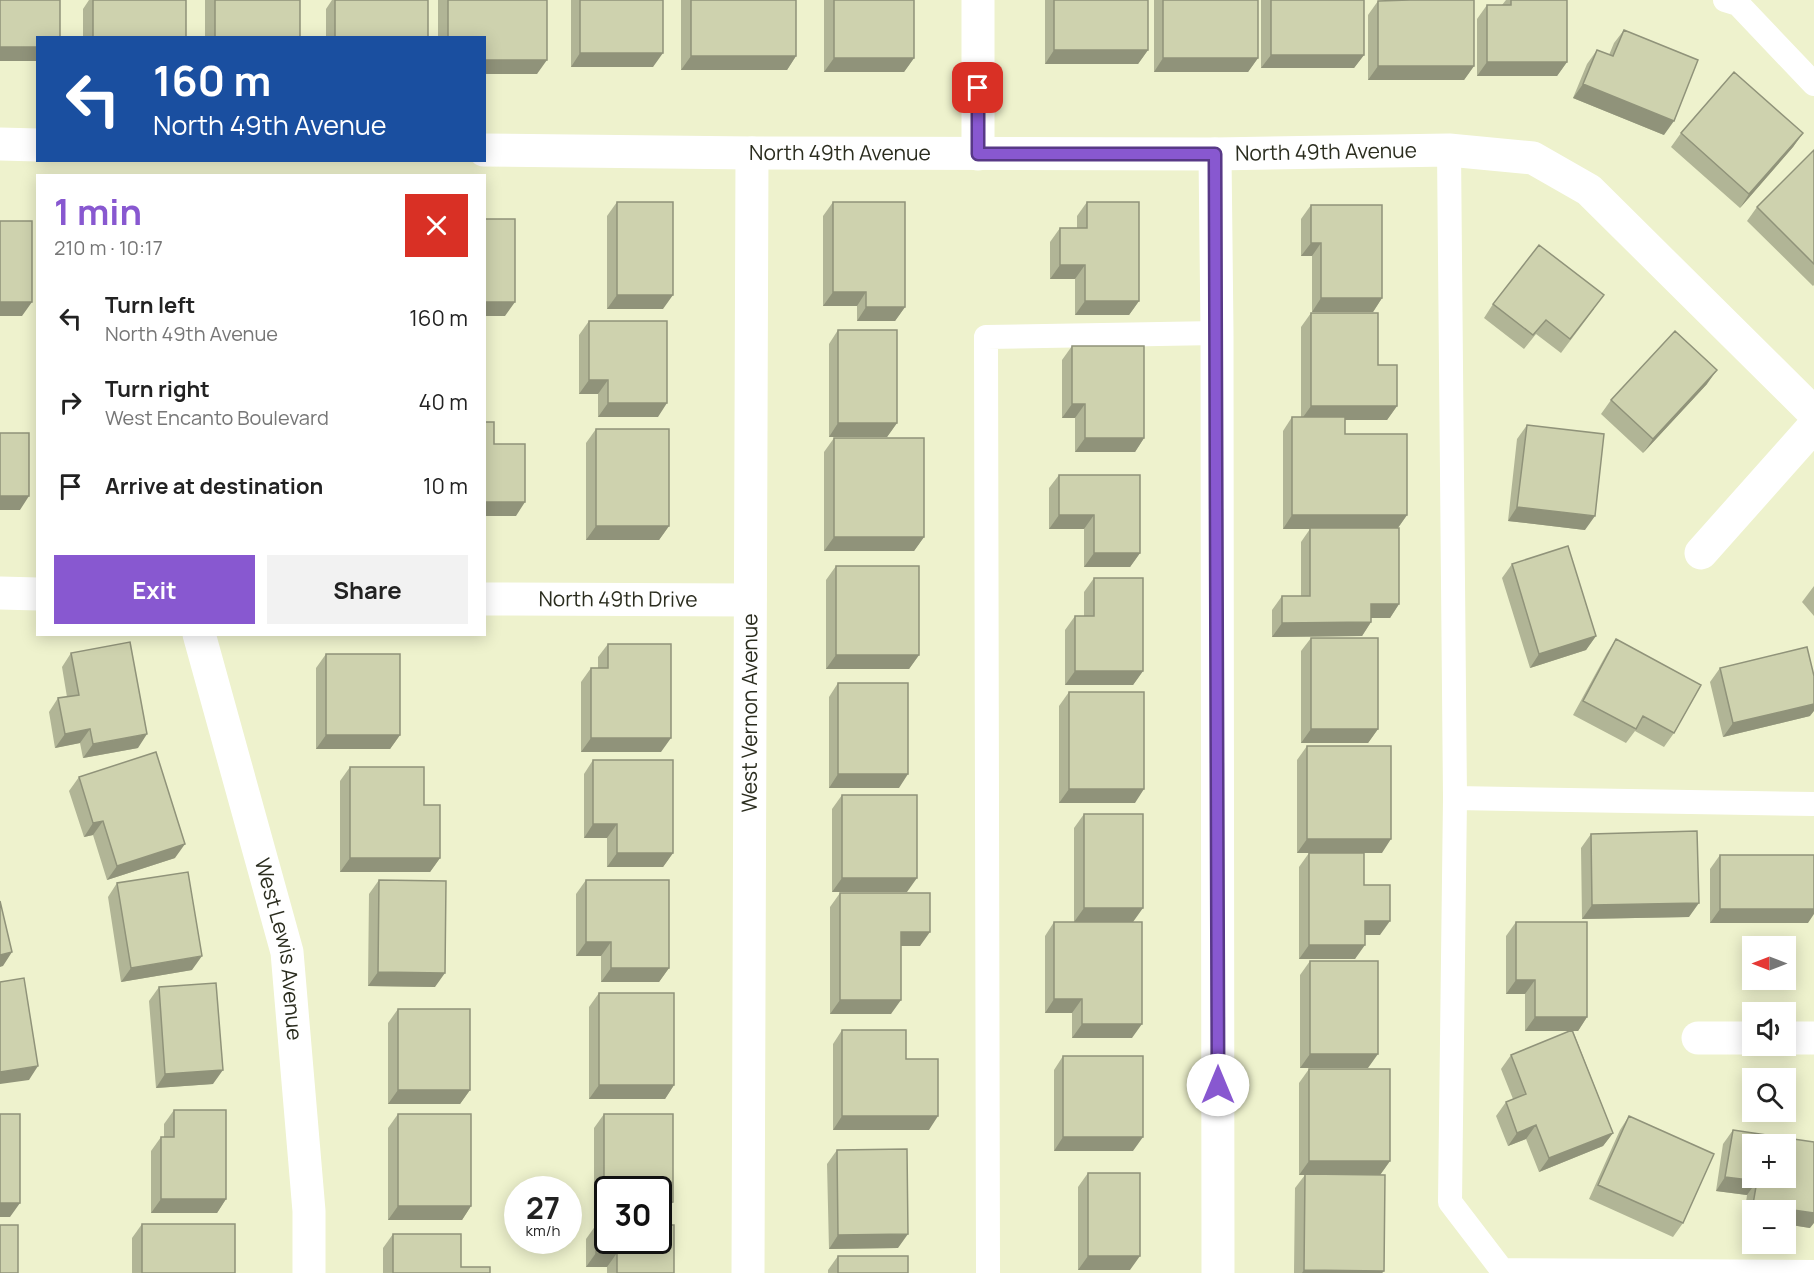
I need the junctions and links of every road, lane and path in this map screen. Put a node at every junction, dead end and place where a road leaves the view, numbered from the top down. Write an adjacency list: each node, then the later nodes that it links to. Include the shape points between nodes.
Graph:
1 (978, 0): 9 (street)
2 (1725, 0): 3 (lane, via 1738,4)
3 (1814, 84)
4 (0, 144): 5 (street)
5 (36, 145)
6 (486, 150): 8 (street, North 49th Avenue)
7 (1449, 150): 10 (street, North 49th Avenue); 12 (street, North 49th Avenue, via 1533,158 1588,190); 20 (lane)
8 (752, 153): 9 (street, North 49th Avenue); 18 (street, West Vernon Avenue)
9 (978, 154): 10 (street, North 49th Avenue)
10 (1215, 154): 11 (street)
11 (1217, 333): 29 (lane, via 986,337); 30 (street)
12 (1814, 413)
13 (1814, 426): 14 (street)
14 (1701, 553)
15 (0, 593): 16 (street)
16 (36, 594)
17 (486, 598): 18 (street, North 49th Drive)
18 (750, 600): 28 (street, West Vernon Avenue)
19 (200, 636): 27 (street, West Lewis Avenue, via 287,952 309,1211)
20 (1455, 798): 21 (lane); 26 (lane, via 1450,1202 1502,1270)
21 (1814, 804)
22 (1698, 1038): 23 (street)
23 (1742, 1038)
24 (1796, 1038): 25 (street)
25 (1814, 1038)
26 (1814, 1272)
27 (309, 1273)
28 (748, 1273)
29 (988, 1273)
30 (1218, 1273)

